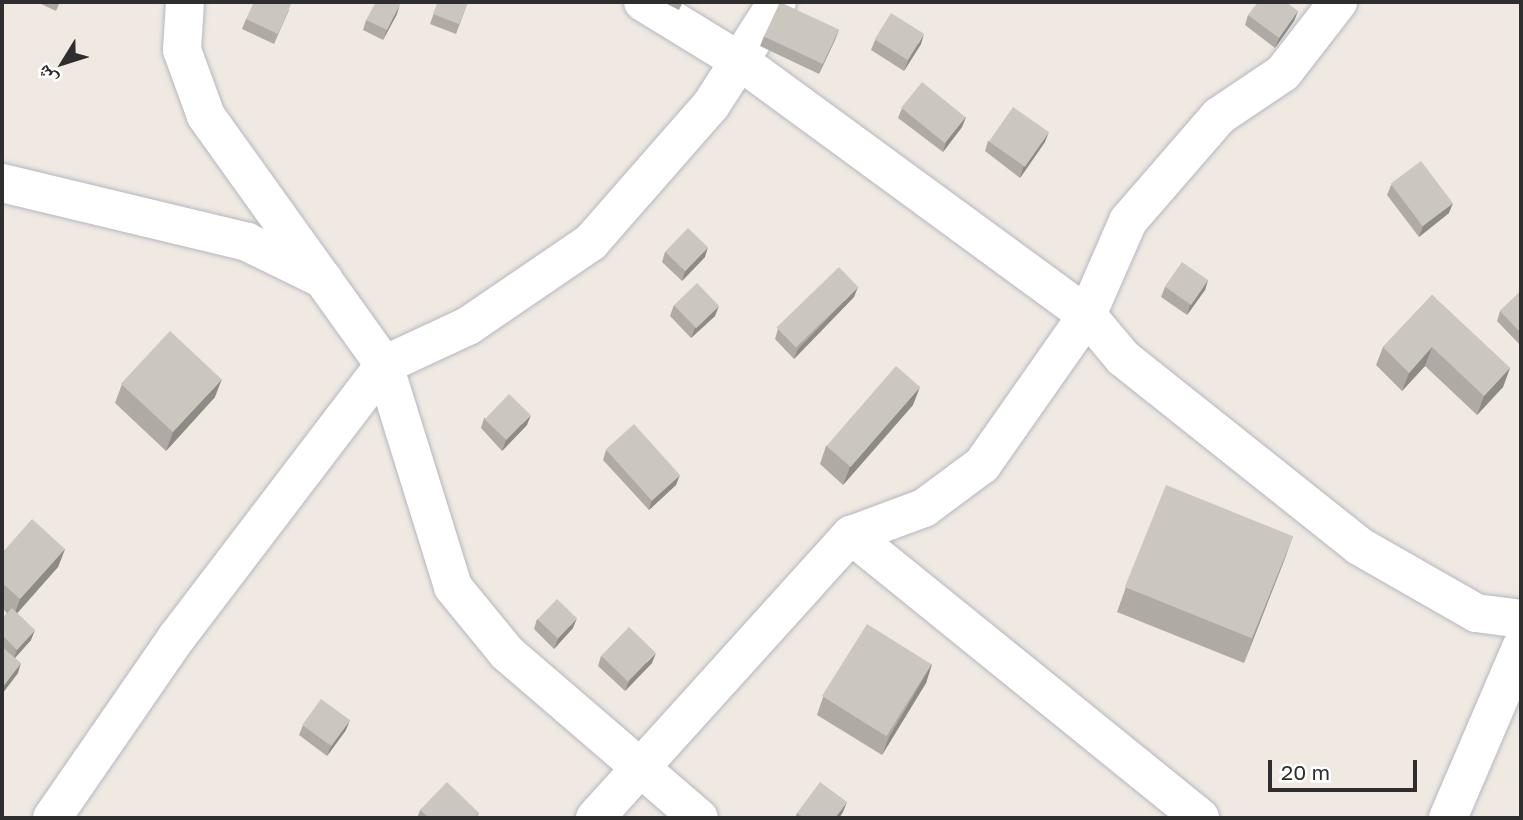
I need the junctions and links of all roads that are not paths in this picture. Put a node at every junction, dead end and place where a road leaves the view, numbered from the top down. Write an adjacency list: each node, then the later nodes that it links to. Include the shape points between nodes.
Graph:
1 (185, 2): 7 (street, via 182,50 206,116)
2 (642, 2): 5 (street)
3 (777, 2): 5 (street)
4 (1338, 2): 8 (street, via 1283,73 1219,116 1128,221)
5 (741, 62): 8 (street); 9 (street, via 632,201 591,242 468,326)
6 (2, 183): 7 (street, via 247,242)
7 (328, 282): 9 (street)
8 (1087, 315): 10 (street, via 982,465 924,508); 11 (street, via 1124,358 1359,546 1476,613)
9 (384, 365): 13 (street, via 453,587 507,653); 14 (street, via 177,637)
10 (852, 534): 13 (street); 17 (street)
11 (1521, 619)
12 (1521, 648): 18 (street)
13 (638, 770): 15 (street); 16 (street)
14 (52, 818)
15 (595, 818)
16 (699, 818)
17 (1200, 818)
18 (1448, 818)

